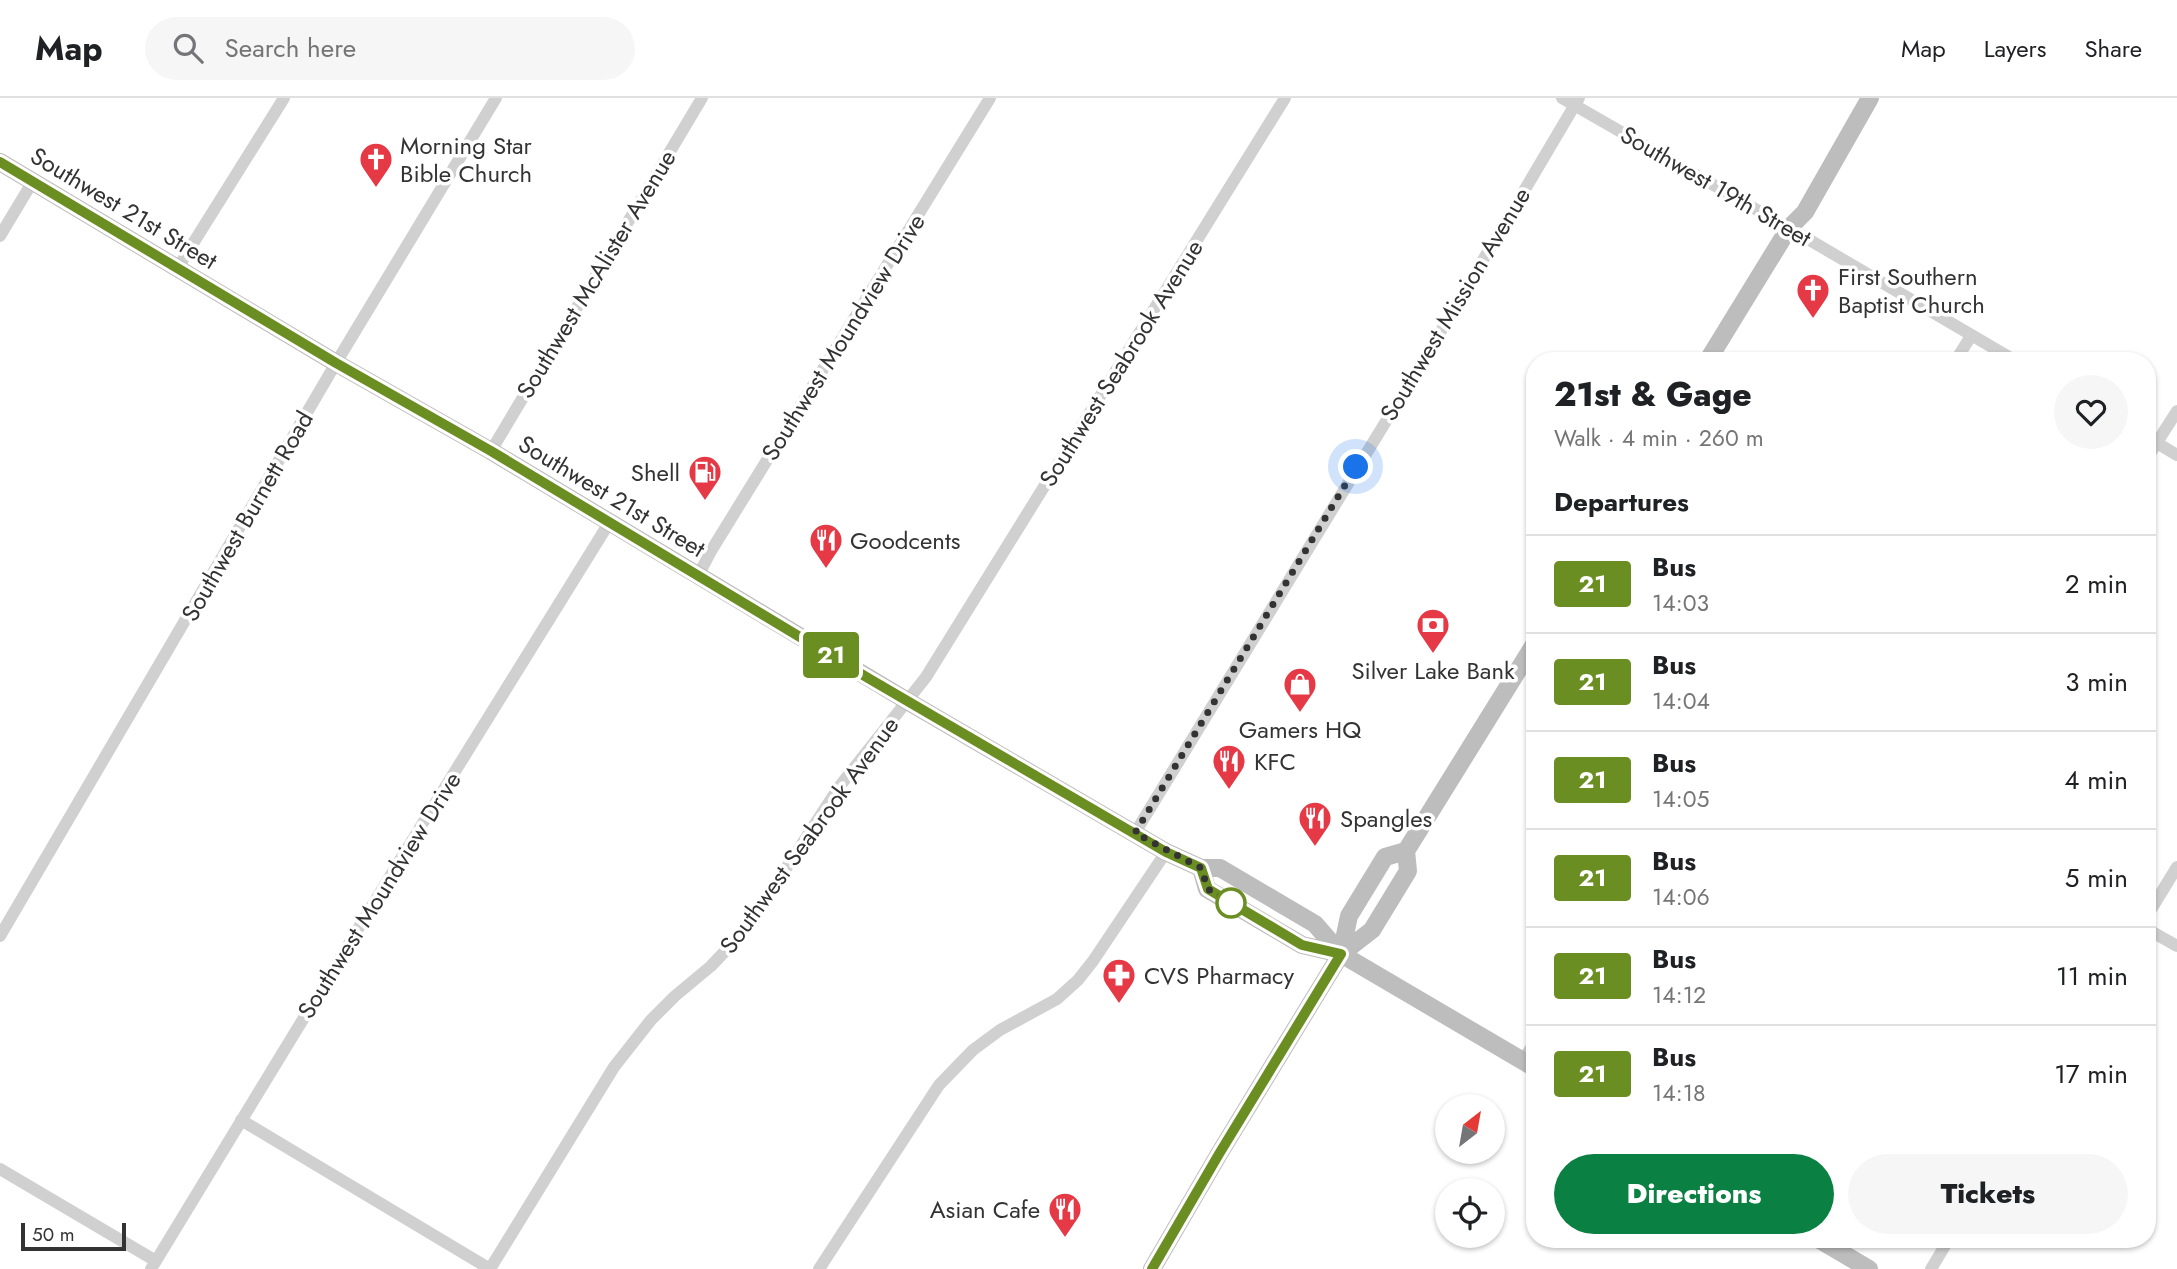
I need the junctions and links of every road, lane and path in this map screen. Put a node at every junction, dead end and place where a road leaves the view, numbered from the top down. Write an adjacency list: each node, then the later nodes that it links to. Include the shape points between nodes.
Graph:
1 (284, 98): 13 (street)
2 (496, 98): 18 (street, Southwest Burnett Road)
3 (702, 98): 22 (street, Southwest McAlister Avenue)
4 (990, 98): 25 (street, Southwest Moundview Drive)
5 (1285, 98): 27 (street, Southwest Seabrook Avenue)
6 (1562, 98): 8 (street, Southwest 19th Street)
7 (1870, 98): 11 (main road, via 1805,212)
8 (1577, 102): 11 (street, Southwest 19th Street); 28 (street, Southwest Mission Avenue)
9 (0, 162): 10 (main road, Southwest 21st Street)
10 (33, 181): 12 (street); 13 (main road, Southwest 21st Street)
11 (1789, 228): 14 (street, Southwest 19th Street); 15 (main road)
12 (0, 236)
13 (177, 268): 18 (main road, Southwest 21st Street)
14 (1971, 336): 16 (street); 17 (street, Southwest 19th Street)
15 (1713, 352)
16 (1961, 352)
17 (2000, 352)
18 (336, 363): 22 (main road, Southwest 21st Street); 35 (street, Southwest Burnett Road)
19 (2177, 411): 20 (street)
20 (2156, 435)
21 (2156, 442): 23 (street)
22 (491, 451): 24 (main road, Southwest 21st Street)
23 (2177, 454)
24 (609, 523): 25 (main road, Southwest 21st Street); 39 (street, Southwest Moundview Drive)
25 (698, 576): 27 (main road, Southwest 21st Street)
26 (1526, 658): 29 (main road)
27 (909, 702): 28 (main road, Southwest 21st Street); 44 (street, Southwest Seabrook Avenue, via 846,777 748,927 651,1020 620,1059)
28 (1135, 833): 30 (main road, Southwest 21st Street)
29 (1406, 851): 37 (main road, via 1408,871 1372,930); 37 (main road, via 1385,858 1349,916)
30 (1166, 852): 32 (main road, Southwest 21st Street); 45 (street, via 1078,981 1057,999 973,1050 939,1085)
31 (2177, 867): 33 (street)
32 (1201, 868): 37 (main road, Southwest 21st Street, via 1220,868 1315,924); 37 (main road, Southwest 21st Street, via 1208,889 1302,945)
33 (2156, 901)
34 (2156, 934): 36 (street)
35 (0, 936)
36 (2177, 946)
37 (1341, 954): 38 (main road, Southwest 21st Street); 46 (main road)
38 (1526, 1062)
39 (241, 1119): 43 (street, Southwest Moundview Drive); 44 (street)
40 (0, 1169): 43 (street)
41 (1833, 1248): 47 (main road)
42 (1944, 1248): 48 (street)
43 (153, 1265)
44 (490, 1269)
45 (819, 1269)
46 (1152, 1269)
47 (1869, 1269)
48 (1931, 1269)

